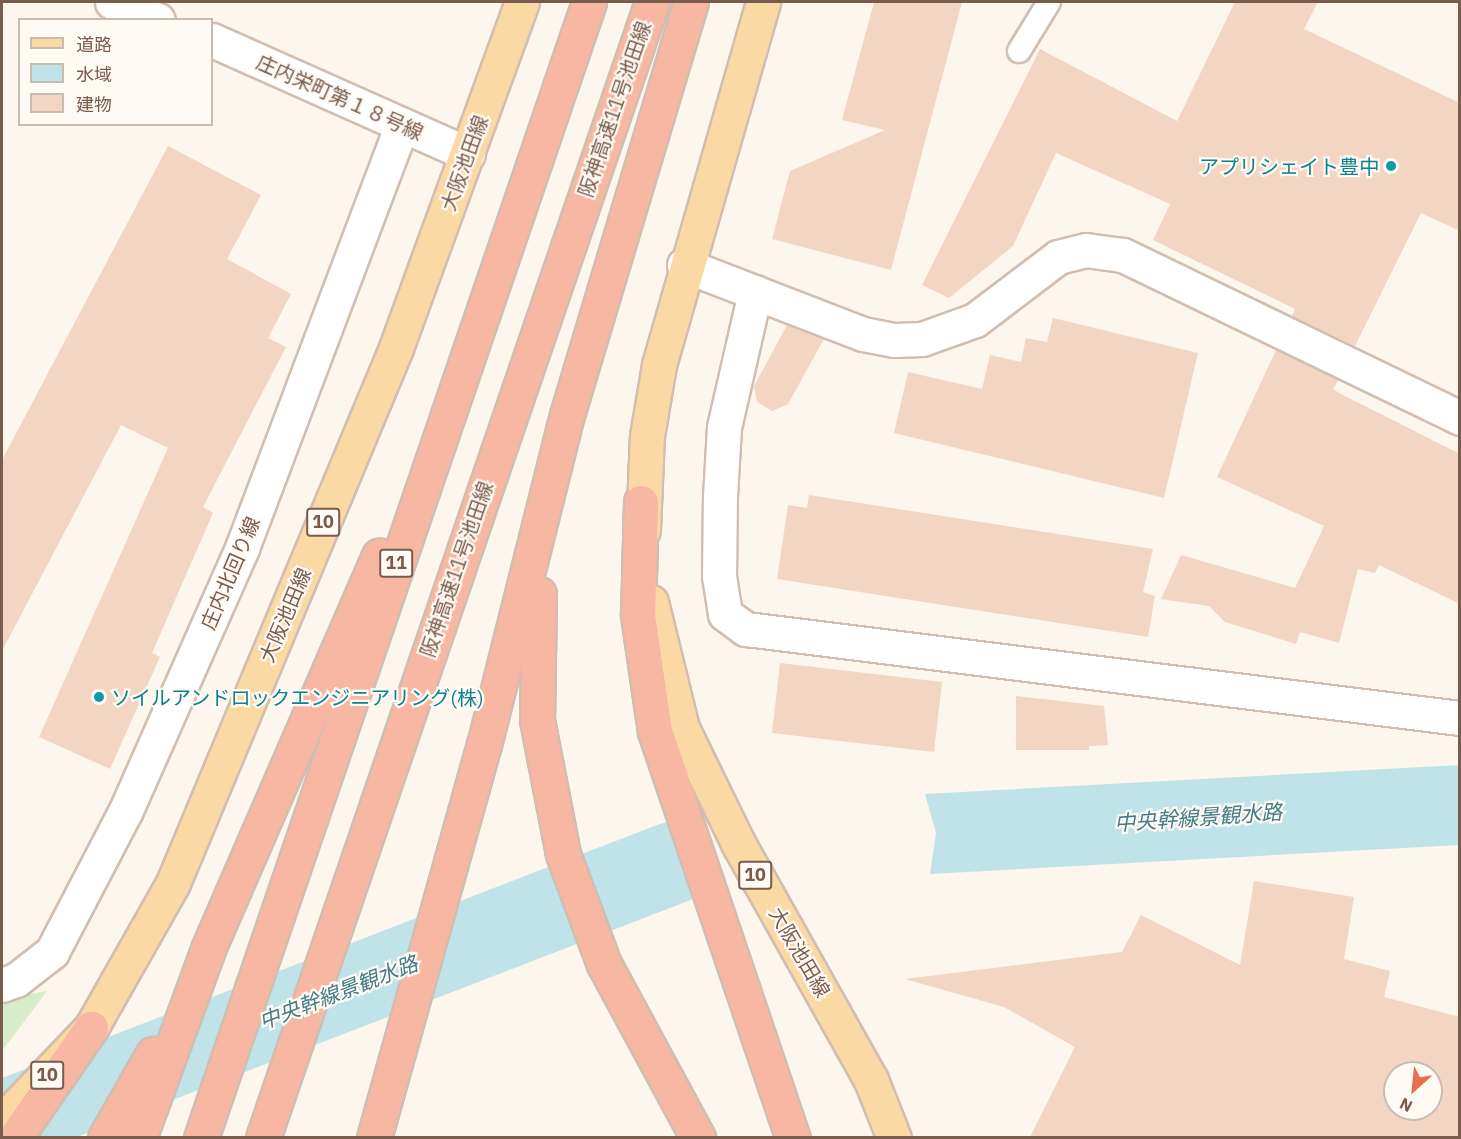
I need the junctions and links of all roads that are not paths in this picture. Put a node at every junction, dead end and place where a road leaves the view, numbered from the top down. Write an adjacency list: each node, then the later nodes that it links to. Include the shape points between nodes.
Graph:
1 (112, 2): 8 (street)
2 (522, 2): 12 (main road, 大阪池田線 / 10)
3 (589, 2): 15 (highway, 11)
4 (652, 2): 28 (highway, 阪神高速11号池田線)
5 (690, 2): 17 (highway, via 587,344)
6 (763, 2): 13 (main road, 大阪池田線 / 10)
7 (1049, 2): 10 (lane)
8 (153, 18)
9 (213, 40): 11 (street, 庄内栄町第１８号線)
10 (1019, 51)
11 (402, 125): 12 (street, 庄内栄町第１８号線); 21 (street, 庄内北回り線, via 242,548 126,810 52,952)
12 (468, 154): 22 (main road, 大阪池田線 / 10, via 396,348 173,883)
13 (684, 265): 14 (street); 18 (main road, 大阪池田線 / 10, via 659,365)
14 (755, 292): 16 (street, via 863,334 922,339 975,320 1058,257 1086,250 1123,255); 19 (street, via 724,427 720,496 719,576 725,614 746,629)
15 (450, 402): 20 (highway, via 330,661); 24 (highway, 11)
16 (1460, 418)
17 (548, 498): 29 (highway, via 404,1043); 30 (highway, via 535,657 537,720 563,854 604,964)
18 (641, 502): 31 (highway, via 638,615 644,676 676,799 739,971); 32 (main road, 大阪池田線 / 10, via 645,564 666,676 682,728 708,784 871,1080)
19 (1460, 718)
20 (208, 949): 26 (highway); 27 (highway)
21 (2, 986)
22 (91, 1028): 23 (main road, 大阪池田線 / 10); 25 (highway)
23 (2, 1121)
24 (203, 1131)
25 (15, 1137)
26 (105, 1137)
27 (139, 1137)
28 (263, 1137)
29 (374, 1137)
30 (698, 1137)
31 (793, 1137)
32 (894, 1137)

